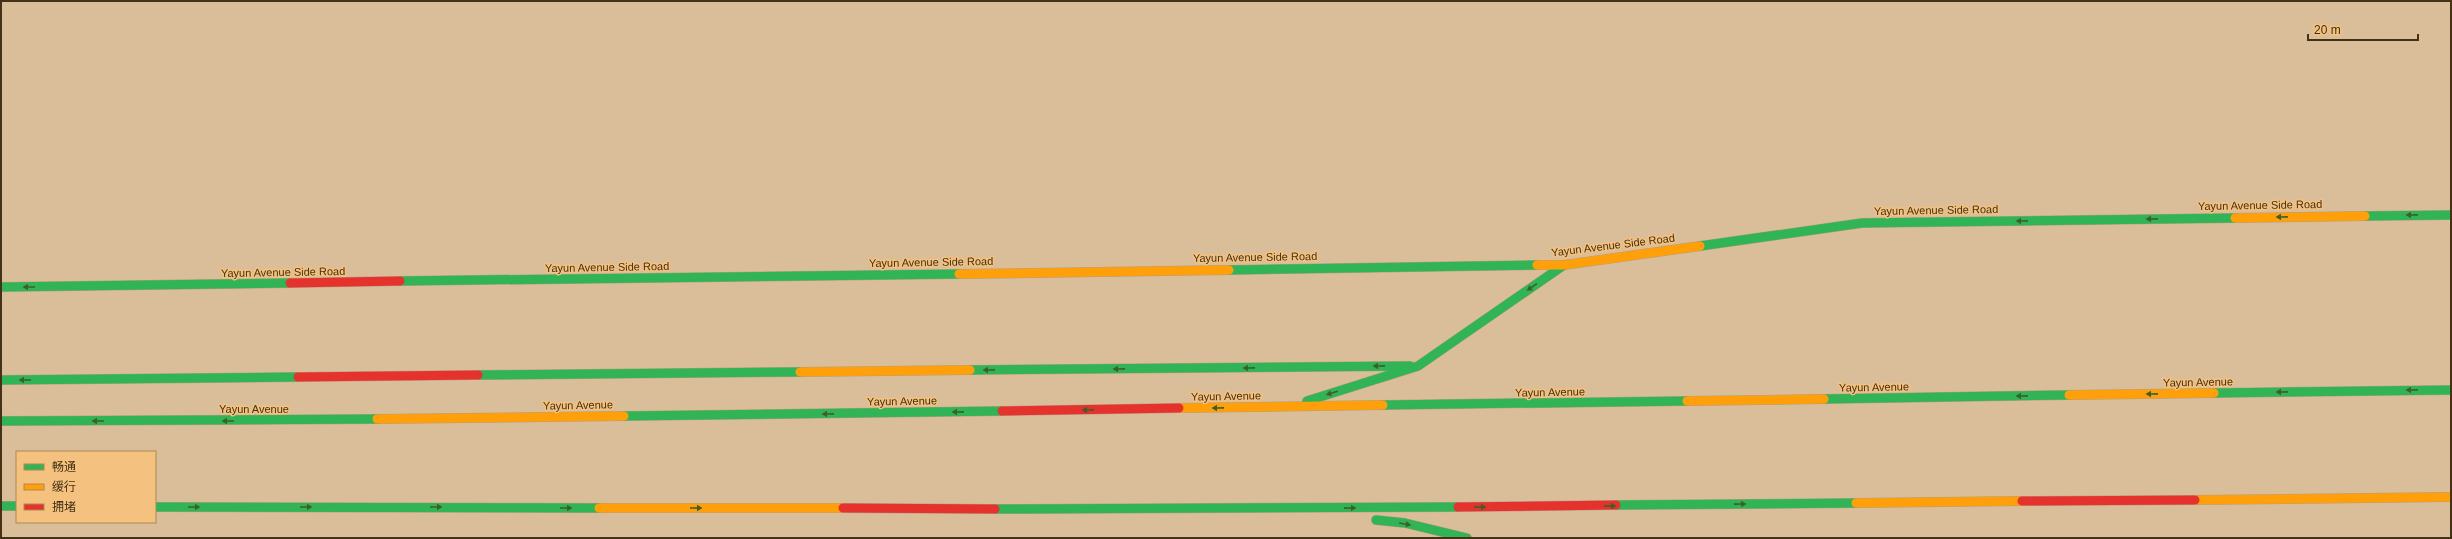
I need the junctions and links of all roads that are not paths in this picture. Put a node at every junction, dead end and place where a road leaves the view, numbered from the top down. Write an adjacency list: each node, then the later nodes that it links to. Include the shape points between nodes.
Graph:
1 (2451, 215): 2 (main road, Yayun Avenue Side Road, one-way to 2, via 1862,223)
2 (1564, 265): 3 (main road, Yayun Avenue Side Road, one-way to 3); 4 (main road, one-way to 4)
3 (1, 286)
4 (1418, 366): 5 (main road, one-way to 5); 7 (main road, one-way to 7)
5 (1, 380)
6 (2451, 390): 7 (main road, Yayun Avenue, one-way to 7)
7 (1285, 408): 8 (main road, Yayun Avenue, one-way to 8, via 267,421)
8 (1, 421)
9 (2451, 497): 13 (main road, one-way to 9)
10 (1, 506): 11 (main road)
11 (16, 506)
12 (156, 507): 13 (main road, one-way to 13)
13 (1255, 510): 14 (main road)
14 (1342, 517)
15 (1365, 520): 16 (main road, one-way to 16, via 1405,523)
16 (1467, 538)

